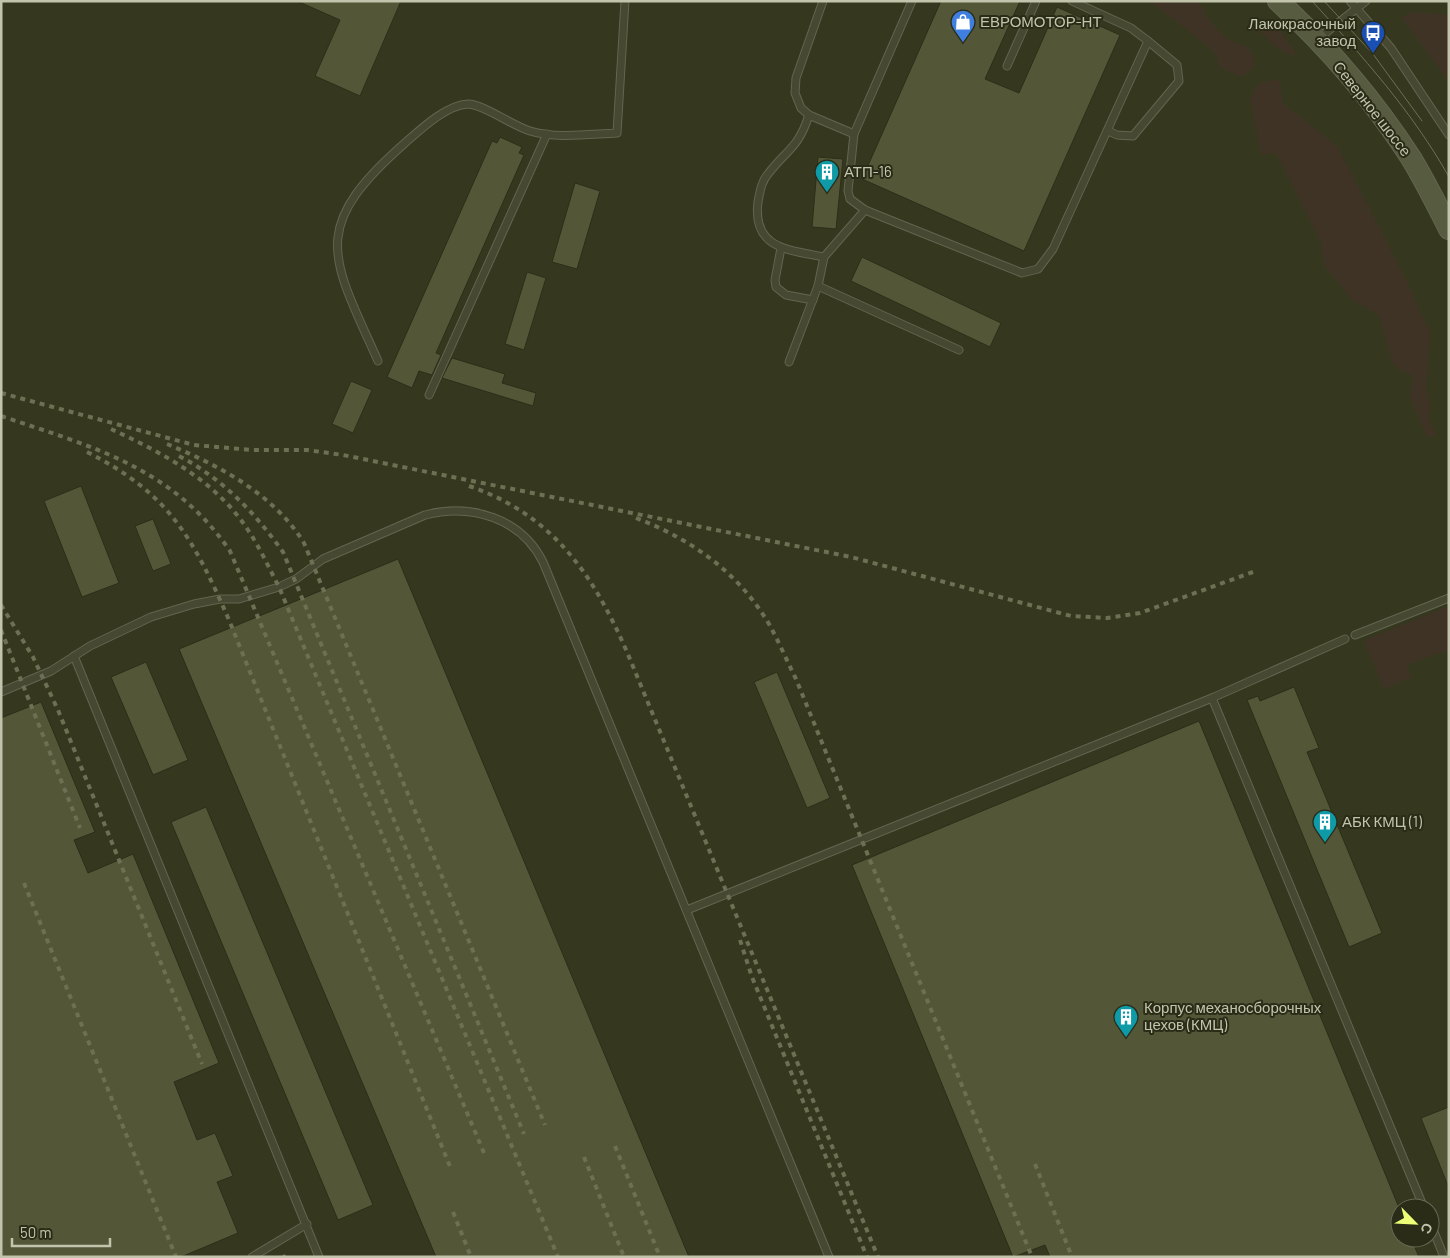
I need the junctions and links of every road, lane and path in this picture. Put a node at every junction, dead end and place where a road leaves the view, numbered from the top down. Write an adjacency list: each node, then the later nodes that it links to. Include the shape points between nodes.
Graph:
1 (625, 1): 15 (lane, via 617,133)
2 (823, 1): 13 (lane, via 794,87 797,100)
3 (912, 1): 16 (lane)
4 (1036, 1): 12 (lane)
5 (1072, 1): 11 (lane, via 1131,28)
6 (1278, 1): 10 (main road, Северное шоссе)
7 (1350, 1): 9 (lane)
8 (1366, 1): 9 (lane)
9 (1357, 8): 10 (lane); 17 (lane, via 1391,48)
10 (1316, 40): 19 (main road, Северное шоссе, via 1353,81 1411,159)
11 (1148, 41): 14 (lane); 14 (lane, via 1177,65 1179,81 1133,136 1118,135)
12 (1007, 66)
13 (809, 115): 16 (lane); 20 (lane, via 798,142 767,174 762,184 758,222 769,242)
14 (1108, 130): 18 (lane, via 1053,249 1038,269 1029,272 1015,272)
15 (547, 134): 25 (lane, via 515,126 478,106 460,105 411,138 357,191 340,224 337,256 349,296); 27 (lane)
16 (854, 134): 18 (lane, via 848,191 850,199)
17 (1449, 135)
18 (865, 210): 21 (lane)
19 (1449, 229)
20 (781, 248): 21 (lane); 23 (lane, via 776,287 786,295)
21 (824, 257): 22 (lane)
22 (818, 286): 23 (lane); 24 (lane)
23 (813, 300): 26 (lane)
24 (959, 350)
25 (378, 361)
26 (789, 362)
27 (429, 395)
28 (1449, 598): 29 (lane)
29 (1355, 635)
30 (1344, 639): 33 (lane)
31 (74, 656): 32 (lane, via 51,671); 34 (lane, via 151,617 194,604 239,599 279,587 323,559 425,516 438,512 468,512 494,517 530,541 543,562); 36 (lane)
32 (1, 692)
33 (1212, 698): 34 (lane); 35 (lane)
34 (687, 910): 39 (lane)
35 (1420, 1198)
36 (307, 1224): 37 (lane); 38 (lane)
37 (252, 1257)
38 (320, 1257)
39 (829, 1257)

